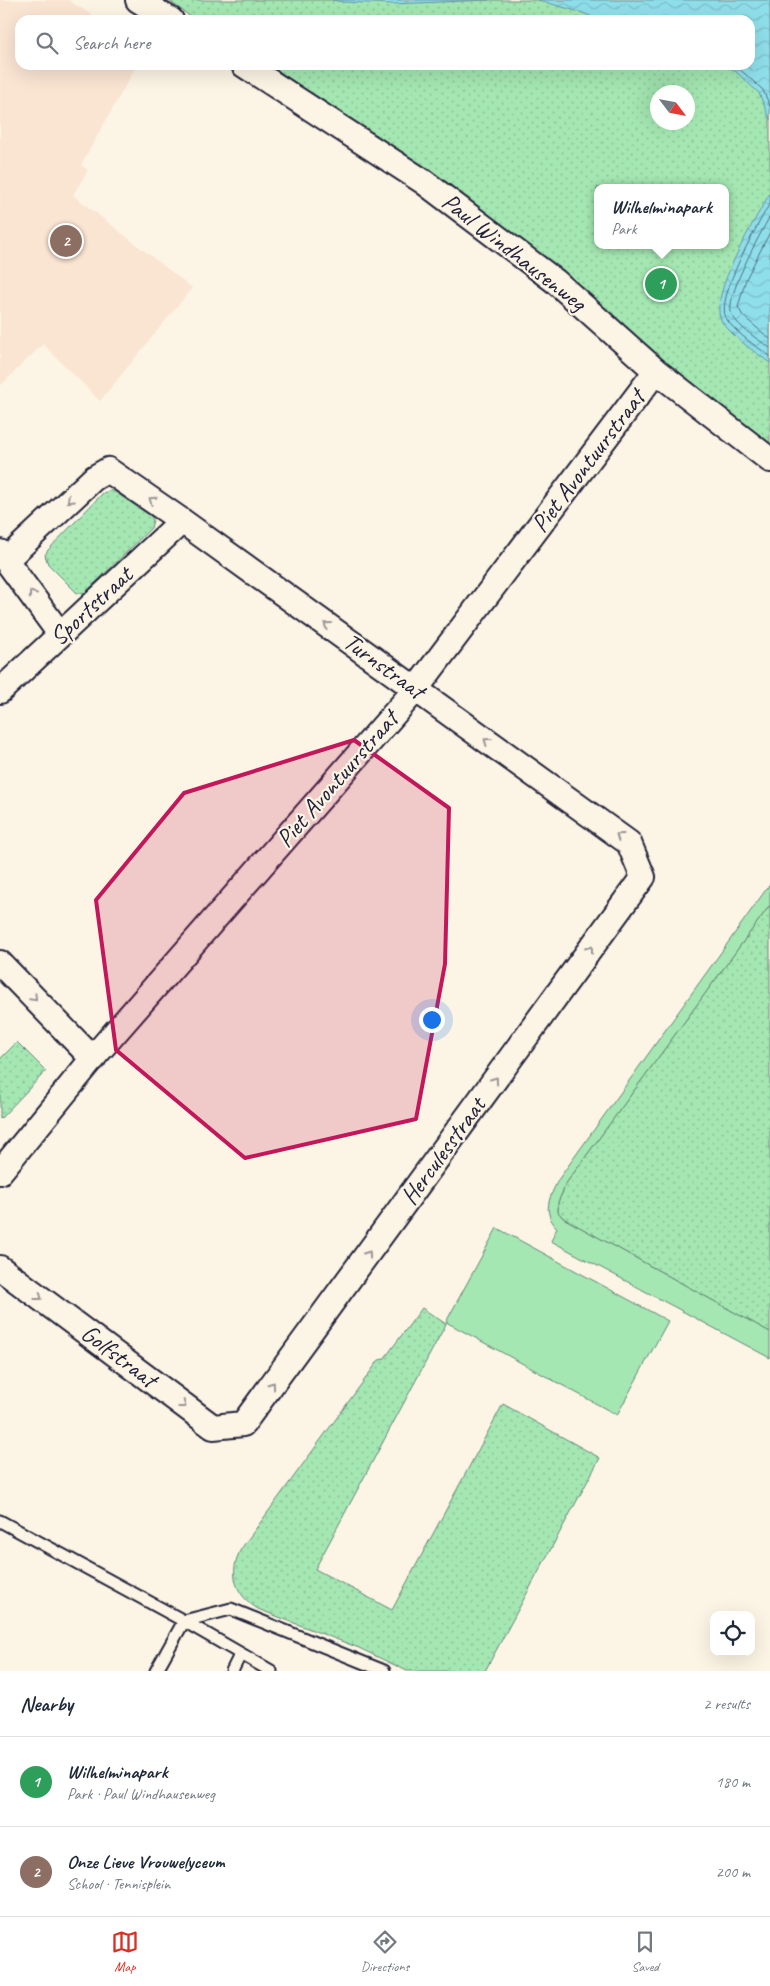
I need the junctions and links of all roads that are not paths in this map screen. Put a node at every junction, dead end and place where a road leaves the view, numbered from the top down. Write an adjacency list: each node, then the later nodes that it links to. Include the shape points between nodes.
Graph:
1 (138, 0): 2 (street)
2 (164, 15)
3 (252, 70): 4 (street, Paul Windhausenweg, via 424,182 554,281)
4 (656, 370): 5 (street, Paul Windhausenweg); 9 (street, Piet Avontuurstraat)
5 (770, 460)
6 (182, 521): 7 (street, Turnstraat, one-way to 7, via 108,470 94,478); 8 (street, Sportstraat); 9 (street, Turnstraat, one-way to 6)
7 (3, 556): 8 (street, one-way to 7)
8 (60, 634): 10 (street, Sportstraat)
9 (416, 689): 11 (street, Turnstraat, one-way to 9, via 629,843); 13 (street, Piet Avontuurstraat)
10 (0, 691)
11 (643, 877): 16 (street, Herculesstraat, one-way to 11)
12 (0, 963): 13 (street, one-way to 13)
13 (93, 1059): 14 (street, Piet Avontuurstraat)
14 (0, 1172)
15 (0, 1268): 16 (street, Golfstraat, one-way to 16, via 213,1427)
16 (243, 1424)
17 (0, 1521): 18 (lane)
18 (184, 1621): 19 (lane); 20 (lane); 23 (lane, via 231,1609)
19 (240, 1655): 21 (lane); 22 (lane)
20 (156, 1671)
21 (232, 1671)
22 (271, 1671)
23 (384, 1671)

